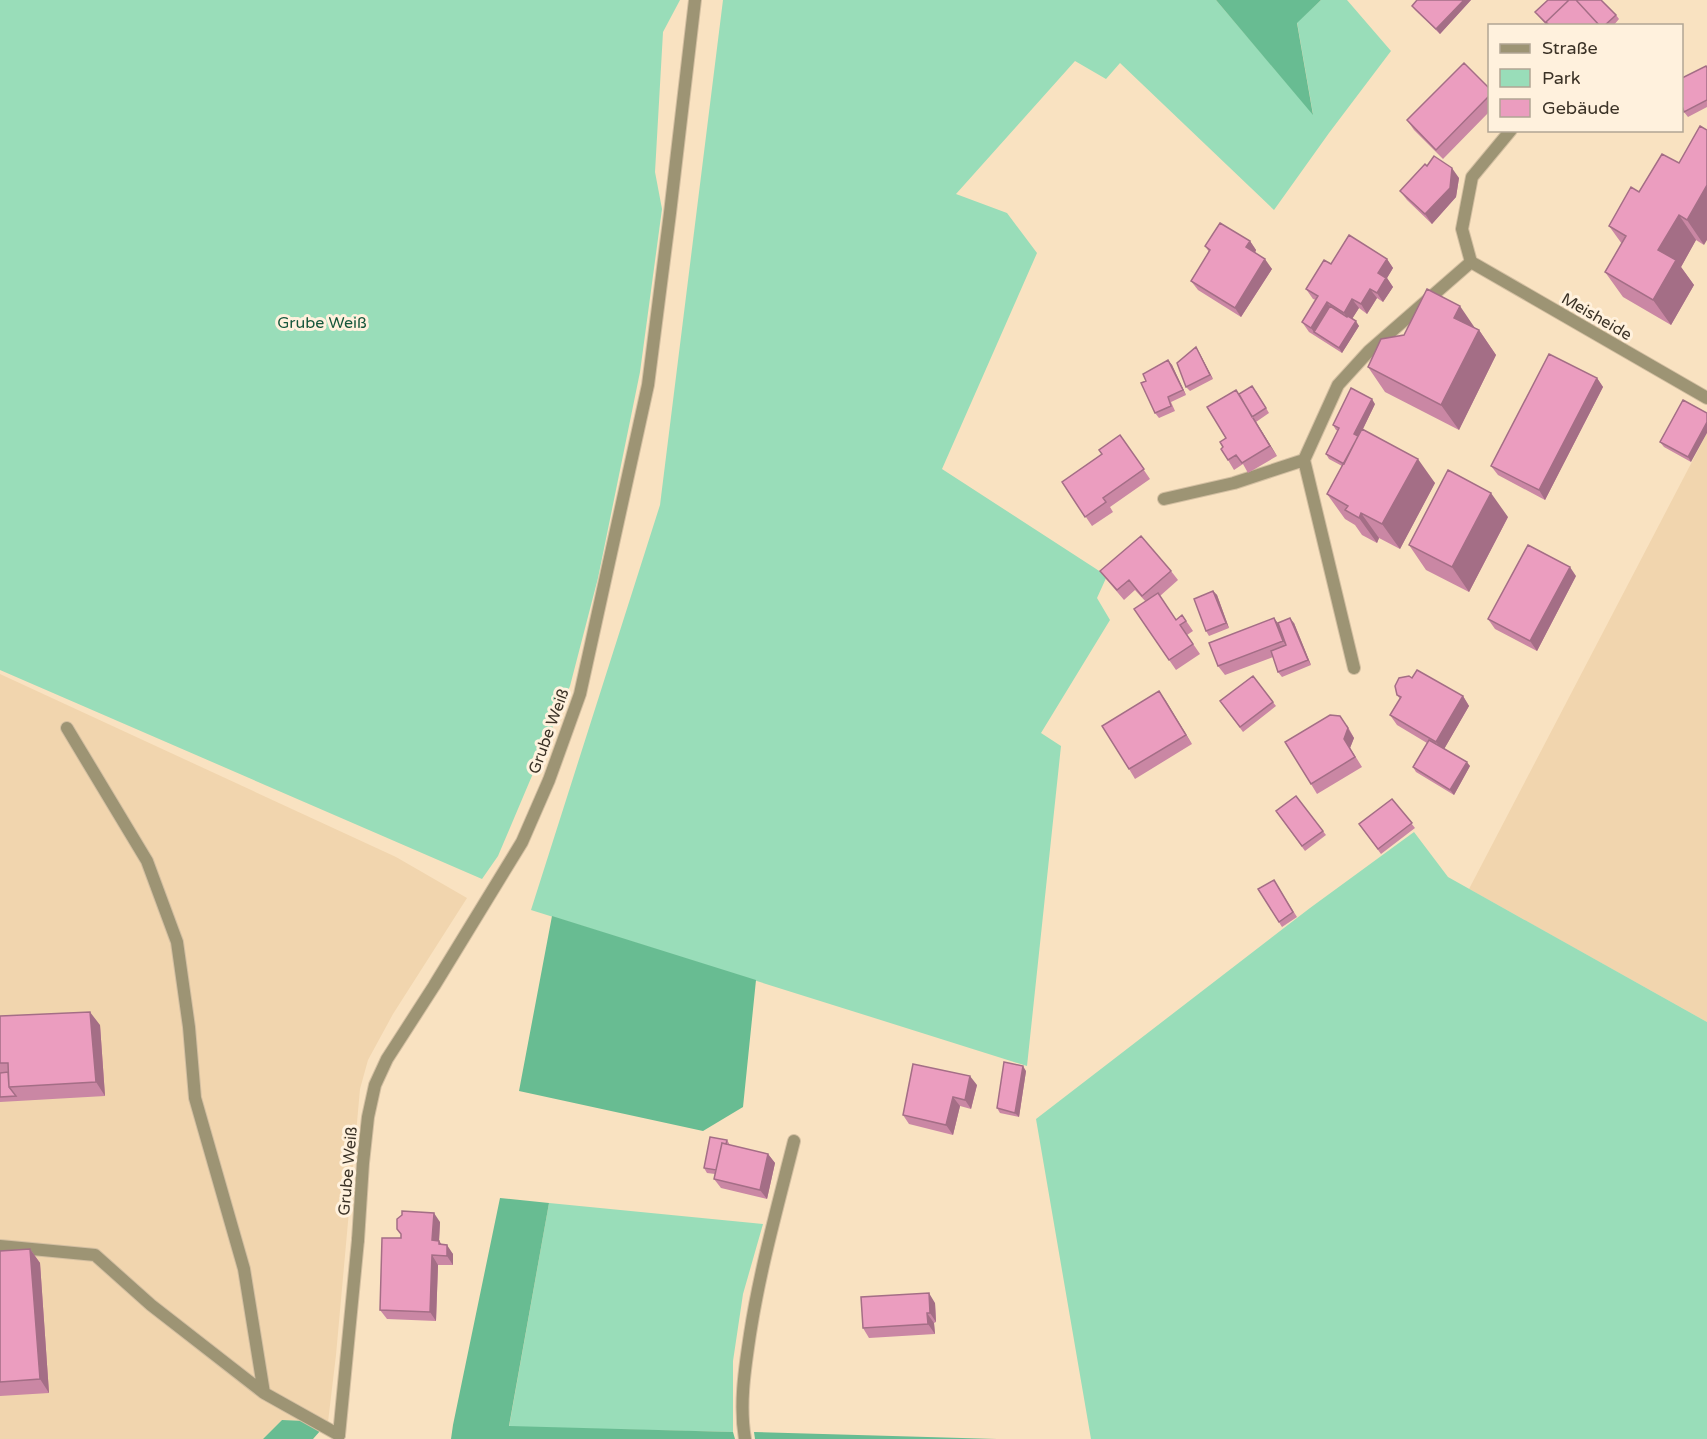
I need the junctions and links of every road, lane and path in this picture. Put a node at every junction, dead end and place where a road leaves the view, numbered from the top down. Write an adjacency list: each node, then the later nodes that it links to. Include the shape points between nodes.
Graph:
1 (695, 0): 12 (street, Grube Weiß, via 648,385 580,694 522,842 387,1059 375,1085 363,1163)
2 (1509, 132): 3 (street, via 1472,177 1462,230)
3 (1471, 262): 4 (street, Meisheide); 5 (street, via 1369,351 1338,385)
4 (1707, 398)
5 (1304, 460): 6 (street, via 1234,483); 7 (street)
6 (1164, 499)
7 (1354, 668)
8 (66, 728): 11 (street, via 147,861 177,942 195,1098 244,1269)
9 (794, 1141): 13 (street, via 756,1298 744,1375)
10 (0, 1246): 11 (street, Grube Weiß, via 94,1255)
11 (264, 1393): 12 (street, Grube Weiß)
12 (339, 1438)
13 (745, 1439)

